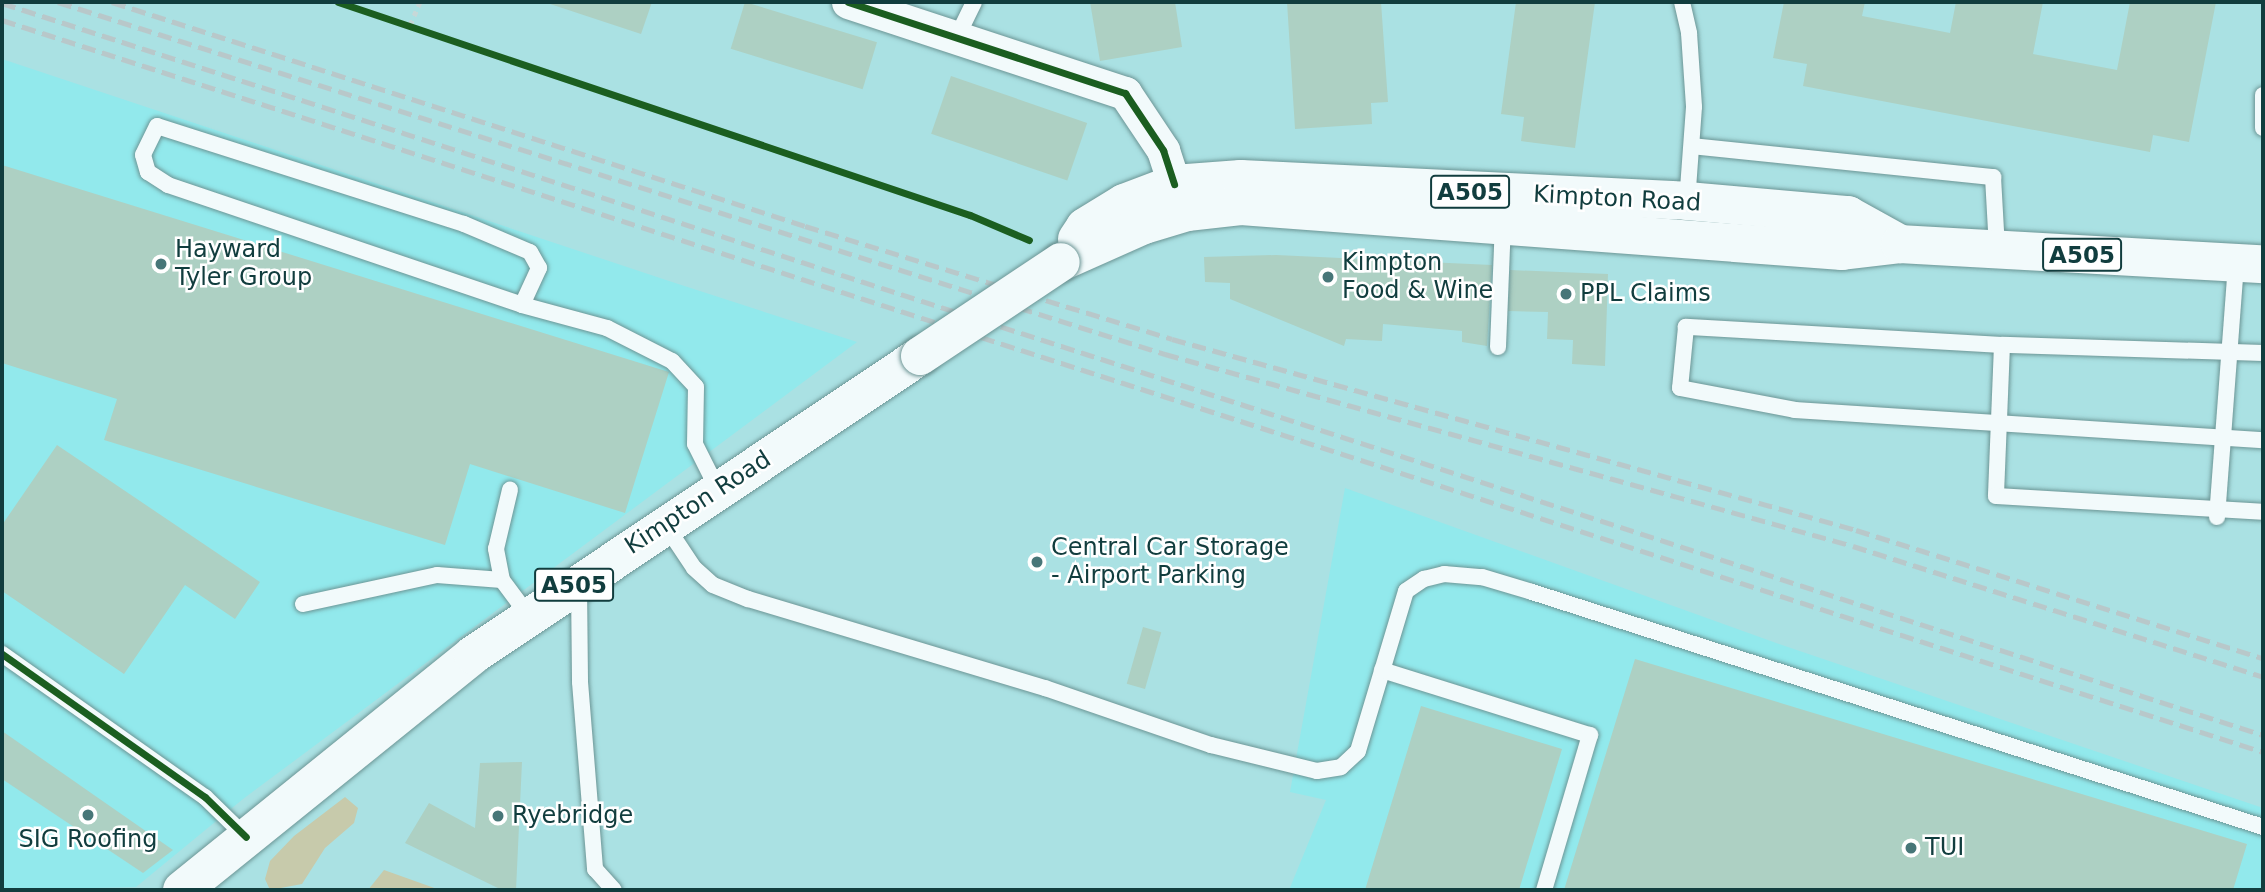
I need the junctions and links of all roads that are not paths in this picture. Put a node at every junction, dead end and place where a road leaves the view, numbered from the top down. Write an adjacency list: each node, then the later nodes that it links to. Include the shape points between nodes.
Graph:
1 (848, 2): 4 (street)
2 (974, 2): 4 (lane)
3 (1682, 2): 7 (lane, via 1689,33)
4 (957, 37): 8 (street, via 1125,93 1163,150)
5 (2263, 95): 6 (lane)
6 (2263, 128)
7 (1692, 146): 9 (lane); 11 (lane, via 1993,177)
8 (1174, 184): 9 (highway, Kimpton Road / A505, via 1241,179); 12 (highway, Kimpton Road / A505, via 1124,203 1085,227)
9 (1685, 219): 10 (highway, Kimpton Road / A505); 11 (highway, Kimpton Road / A505, via 1848,215 1900,244)
10 (1503, 225): 12 (highway, Kimpton Road / A505, via 1241,206 1187,212 1144,225); 16 (lane)
11 (1997, 250): 13 (highway, Kimpton Road / A505)
12 (1061, 262): 23 (highway, Kimpton Road / A505, bridge)
13 (2249, 264): 17 (lane)
14 (522, 305): 14 (lane, via 167,185 148,172 144,155 157,126 464,224 530,252 539,268); 23 (lane, via 607,328 672,361 696,387 695,444)
15 (2002, 345): 17 (lane); 19 (lane); 19 (lane, via 1686,327 1680,388 1795,410)
16 (1498, 347)
17 (2231, 352): 18 (lane); 20 (lane)
18 (2263, 353)
19 (2000, 423): 20 (lane); 25 (lane, via 1996,496)
20 (2223, 437): 21 (lane); 25 (lane)
21 (2263, 440)
22 (510, 490): 27 (lane, via 496,550)
23 (718, 490): 26 (highway, Kimpton Road / A505)
24 (2263, 512): 25 (lane)
25 (2217, 515)
26 (664, 524): 28 (highway, Kimpton Road / A505); 32 (lane, via 688,562 713,584 748,599 1045,688 1211,745 1317,771 1341,767 1358,751)
27 (502, 580): 29 (lane, via 437,575); 30 (lane)
28 (579, 582): 30 (highway, Kimpton Road / A505); 36 (lane, via 580,682 595,869)
29 (303, 604)
30 (528, 615): 34 (highway, Kimpton Road / A505)
31 (2, 654): 34 (lane, via 205,797)
32 (1382, 670): 33 (lane, via 1406,591 1424,579 1444,574 1482,577); 37 (lane, via 1590,735)
33 (2263, 827)
34 (246, 837): 35 (highway, Kimpton Road / A505)
35 (182, 890)
36 (614, 890)
37 (1544, 890)

